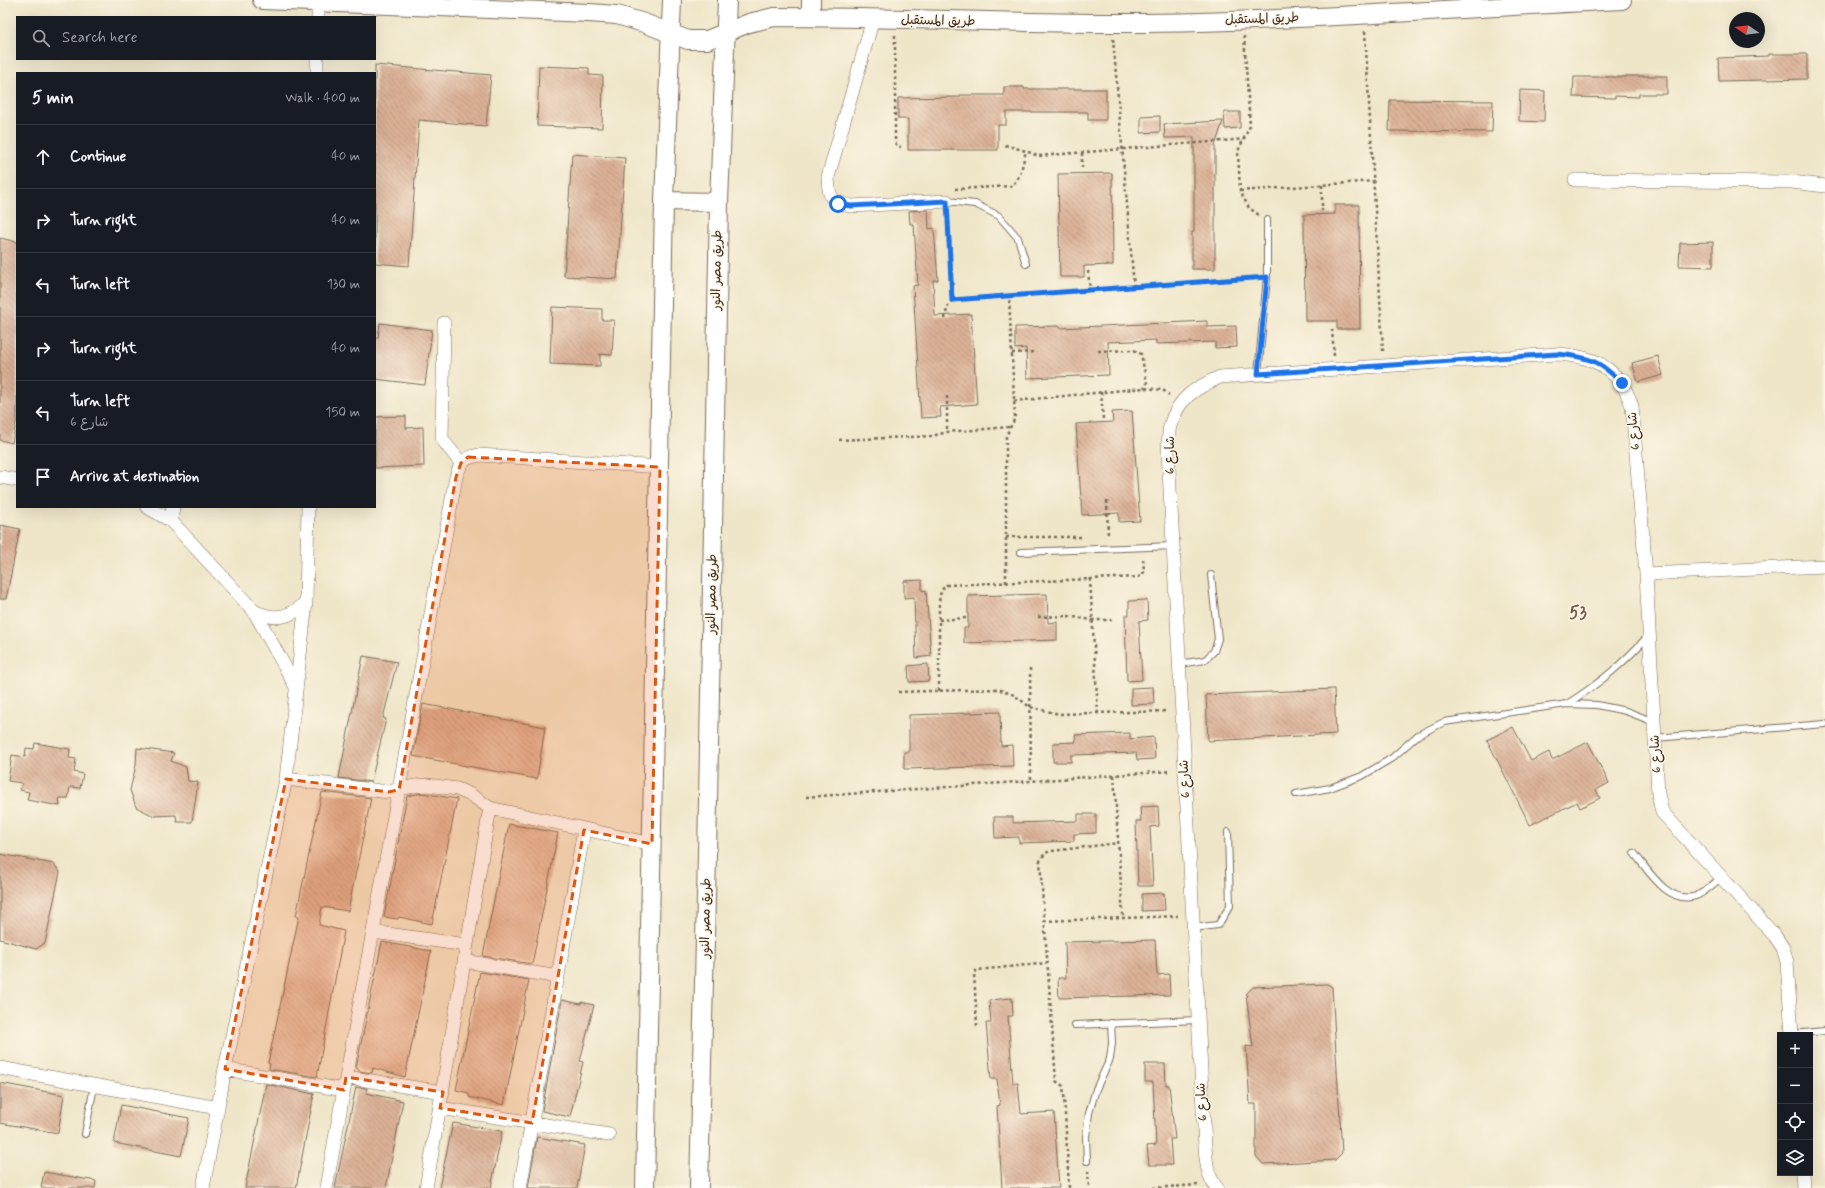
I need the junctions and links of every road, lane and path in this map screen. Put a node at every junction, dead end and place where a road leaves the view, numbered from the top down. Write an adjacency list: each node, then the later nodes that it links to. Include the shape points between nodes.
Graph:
1 (262, 0): 7 (street, طريق المستقبل)
2 (672, 0): 14 (street)
3 (727, 0): 13 (street, طريق مصر النور)
4 (1622, 0): 8 (street, طريق المستقبل)
5 (589, 6): 7 (street, طريق المستقبل); 14 (street, طريق المستقبل)
6 (811, 8): 9 (street, طريق المستقبل); 13 (street, طريق المستقبل, via 749,23)
7 (318, 10)
8 (1364, 15): 11 (street, طريق المستقبل); 24 (path)
9 (873, 19): 10 (street, طريق المستقبل); 29 (street, via 828,178 829,194 838,204 851,206)
10 (895, 20): 12 (street, طريق المستقبل); 19 (path, via 895,143)
11 (1243, 20): 12 (street, طريق المستقبل); 17 (path, via 1250,126)
12 (1112, 22): 20 (path)
13 (726, 33): 14 (street, طريق المستقبل, via 708,40 688,40); 30 (street, طريق مصر النور)
14 (670, 34): 28 (street)
15 (317, 60): 16 (street)
16 (317, 72)
17 (1245, 139): 20 (path); 27 (path, via 1238,151)
18 (1005, 145): 21 (path, via 1038,156)
19 (901, 147)
20 (1124, 149): 21 (path); 36 (path)
21 (1082, 152): 22 (path)
22 (1082, 169)
23 (1575, 180): 26 (street, via 1792,182)
24 (1374, 181): 25 (path); 46 (path)
25 (1322, 185): 27 (path); 31 (path)
26 (1825, 186)
27 (1240, 191): 32 (path, via 1249,208)
28 (664, 201): 30 (street); 59 (street)
29 (947, 201): 33 (lane, via 975,204 1000,216 1018,238); 39 (path)
30 (719, 202): 143 (street, طريق مصر النور)
31 (1322, 211)
32 (1267, 220): 35 (lane)
33 (1026, 264)
34 (1088, 271): 37 (path)
35 (1267, 277): 36 (path); 48 (lane)
36 (1134, 287): 37 (path)
37 (1090, 290): 38 (path)
38 (1009, 296): 39 (path); 45 (path)
39 (952, 300): 40 (path)
40 (945, 319)
41 (444, 323): 58 (street, via 442,440)
42 (1332, 329): 47 (path)
43 (1098, 351): 49 (path, via 1134,350 1141,354 1147,383)
44 (1036, 352): 45 (path)
45 (1012, 353): 52 (path)
46 (1384, 366): 47 (street, شارع 6); 73 (street, شارع 6, via 1557,354 1582,356 1604,366 1622,383 1632,406)
47 (1335, 369): 48 (street, شارع 6)
48 (1258, 374): 53 (street, شارع 6, via 1220,377 1197,387)
49 (1144, 388): 50 (path); 53 (path, via 1162,390)
50 (1101, 392): 52 (path); 54 (path)
51 (946, 396): 56 (path)
52 (1014, 401): 55 (path, via 1015,418)
53 (1180, 404): 68 (street, شارع 6, via 1170,426 1168,451)
54 (1103, 419)
55 (1010, 427): 56 (path); 75 (path, via 1006,436)
56 (947, 432): 57 (path, via 932,436)
57 (839, 440)
58 (461, 463): 59 (street, via 468,457 479,455); 100 (street, via 456,476)
59 (660, 467): 107 (street)
60 (0, 477): 61 (street)
61 (16, 480)
62 (1107, 501): 67 (path)
63 (149, 508): 66 (street)
64 (173, 508): 66 (street)
65 (308, 508): 76 (street)
66 (171, 521): 77 (street)
67 (1108, 537)
68 (1174, 546): 69 (lane); 84 (street, شارع 6)
69 (1143, 547): 70 (lane); 74 (path, via 1144,572 1139,577)
70 (1021, 552)
71 (1825, 566): 73 (street)
72 (1211, 574): 84 (lane, via 1218,639 1214,651 1205,660)
73 (1646, 574): 83 (street, شارع 6)
74 (1090, 579): 75 (path); 81 (path)
75 (1006, 583): 80 (path, via 946,585 941,591)
76 (306, 602): 77 (street, via 296,611 283,617 273,618); 86 (street)
77 (254, 612): 86 (street)
78 (1038, 617): 81 (path, via 1068,616)
79 (967, 618): 80 (path)
80 (939, 620): 87 (path)
81 (1092, 620): 82 (path); 92 (path)
82 (1112, 620)
83 (1649, 635): 89 (lane, via 1625,662 1597,685); 93 (street, شارع 6)
84 (1180, 664): 91 (street, شارع 6)
85 (1030, 668): 90 (path)
86 (296, 687): 98 (street)
87 (939, 691): 88 (path); 90 (path, via 998,688 1014,695)
88 (898, 692)
89 (1567, 704): 93 (lane, via 1626,711); 101 (lane, via 1444,722 1418,735 1392,758 1362,776 1330,788)
90 (1030, 707): 92 (path, via 1059,714); 99 (path)
91 (1182, 711): 92 (path); 96 (street, شارع 6)
92 (1098, 713)
93 (1654, 722): 95 (street, شارع 6)
94 (1825, 724): 95 (lane)
95 (1655, 738): 109 (street, شارع 6, via 1658,794 1662,812)
96 (1185, 770): 97 (path); 112 (street, شارع 6)
97 (1114, 775): 99 (path); 106 (path)
98 (286, 779): 100 (street, via 388,792); 126 (street)
99 (1032, 781): 102 (path)
100 (399, 790): 103 (street, via 428,784 457,789); 113 (street)
101 (1296, 794)
102 (806, 797)
103 (490, 808): 104 (street); 114 (street)
104 (584, 830): 107 (street); 117 (street)
105 (1228, 832): 112 (lane, via 1230,906 1218,925)
106 (1118, 843): 110 (path); 111 (path, via 1045,853 1040,861)
107 (652, 844): 142 (street)
108 (1634, 853): 109 (lane, via 1665,890 1680,897 1696,896)
109 (1721, 878): 123 (street, شارع 6, via 1783,948 1787,962)
110 (1123, 918): 111 (path); 112 (path)
111 (1044, 921): 116 (path)
112 (1193, 921): 118 (street, شارع 6)
113 (373, 932): 114 (street); 127 (street)
114 (467, 945): 115 (street)
115 (465, 961): 117 (street); 129 (street)
116 (1048, 963): 121 (path, via 977,970 974,973); 144 (path, via 1056,1081 1063,1086 1064,1094)
117 (558, 977): 132 (street)
118 (1198, 1020): 119 (lane); 137 (street, شارع 6, via 1207,1166)
119 (1111, 1024): 120 (lane); 135 (lane, via 1110,1059 1096,1089 1089,1113)
120 (1075, 1025)
121 (977, 1026)
122 (1825, 1031): 124 (lane)
123 (1792, 1032)
124 (1813, 1032)
125 (0, 1068): 128 (street)
126 (225, 1069): 127 (street); 130 (street)
127 (345, 1083): 129 (street); 139 (street)
128 (94, 1086): 130 (street); 133 (lane)
129 (443, 1092): 131 (street)
130 (218, 1108): 138 (street)
131 (440, 1108): 132 (street); 140 (street)
132 (532, 1123): 134 (street); 141 (street)
133 (85, 1134)
134 (609, 1135)
135 (1087, 1161): 145 (path)
136 (1802, 1176): 147 (street)
137 (1216, 1186): 146 (path)
138 (203, 1188)
139 (326, 1188)
140 (426, 1188)
141 (520, 1188)
142 (644, 1188)
143 (699, 1188)
144 (1069, 1188)
145 (1089, 1188)
146 (1152, 1188)
147 (1803, 1188)

